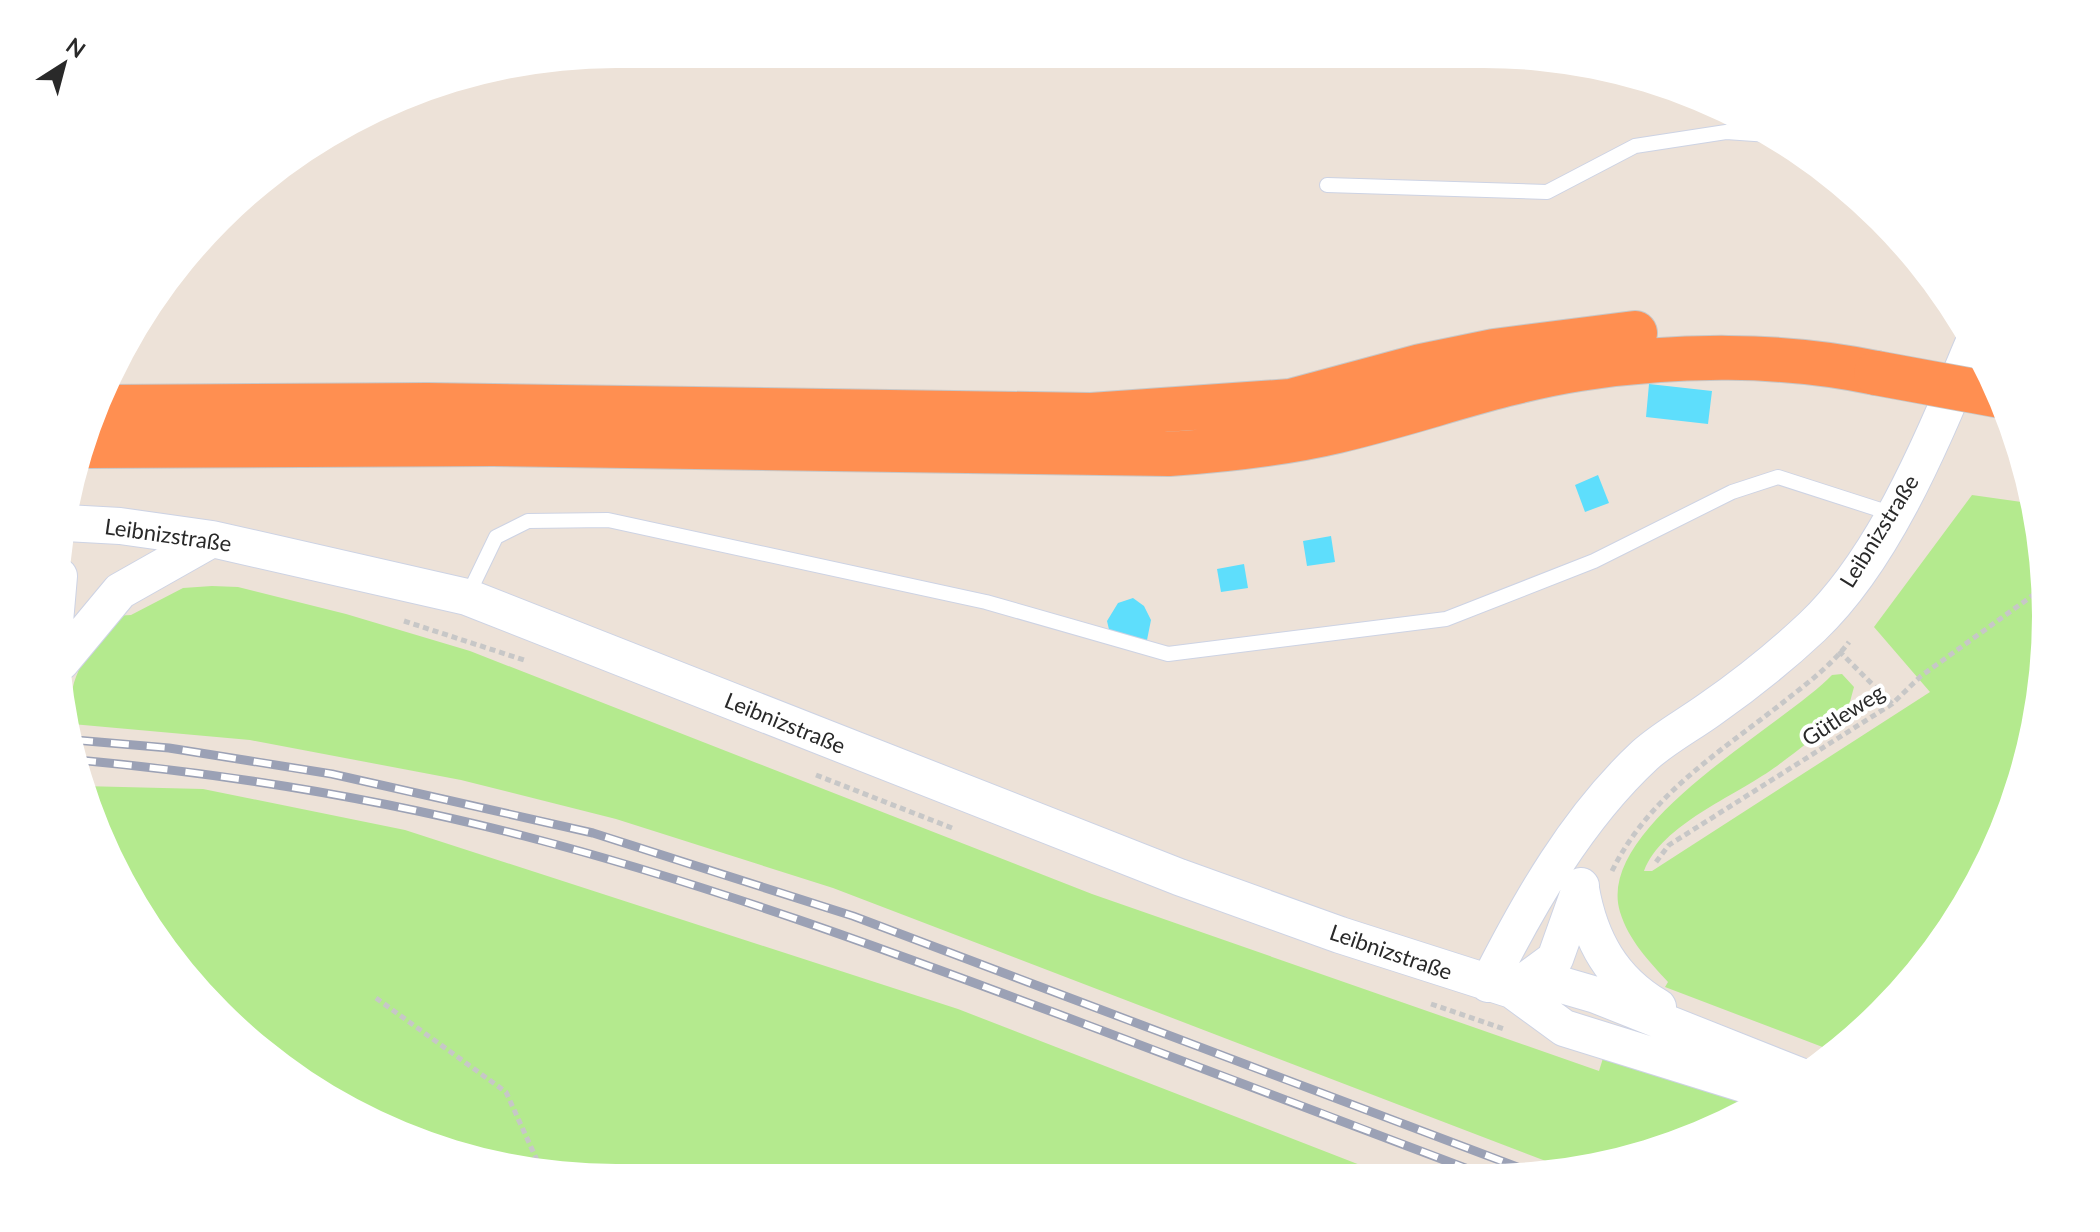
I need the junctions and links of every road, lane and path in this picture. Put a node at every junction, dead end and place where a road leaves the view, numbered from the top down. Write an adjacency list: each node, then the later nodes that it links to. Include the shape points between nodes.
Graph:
1 (1742, 133): 2 (lane, via 1635,146 1547,192)
2 (1327, 185)
3 (1967, 358): 9 (street, Leibnizstraße)
4 (1882, 359): 5 (highway); 6 (highway, bridge); 7 (highway, via 1823,333 1633,333 1480,354 1291,401 1091,415 474,405); 8 (highway, via 1717,358 1607,366 1450,397 1339,431 1169,454 493,444)
5 (1969, 362)
6 (1983, 390)
7 (110, 407)
8 (95, 446)
9 (1894, 514): 13 (lane, via 1778,477 1732,492 1594,561 1446,619 1168,654 986,602 608,520 528,521 496,537); 15 (street, Leibnizstraße)
10 (76, 524): 11 (street, Leibnizstraße)
11 (212, 539): 13 (street, Leibnizstraße); 16 (street, via 120,591)
12 (2031, 596): 18 (path, Gütleweg, via 1921,676)
13 (467, 597): 24 (street, Leibnizstraße, via 1179,877)
14 (391, 617): 17 (path)
15 (1813, 626): 18 (path); 20 (street, Leibnizstraße, via 1741,688 1647,753)
16 (69, 652)
17 (539, 665)
18 (1892, 704): 22 (path, Gütleweg, via 1669,845)
19 (815, 774): 21 (path)
20 (1597, 810): 23 (street, Leibnizstraße); 24 (street, Leibnizstraße, via 1545,880)
21 (959, 831)
22 (1656, 862)
23 (1581, 889): 24 (street, Leibnizstraße, via 1555,959); 28 (street, Leibnizstraße, via 1596,942 1618,976 1645,1000)
24 (1500, 987): 28 (street, via 1548,981); 30 (street, via 1564,1028)
25 (376, 998): 31 (path, via 506,1092)
26 (1430, 1003): 27 (path)
27 (1516, 1033)
28 (1725, 1047): 29 (street)
29 (1789, 1072)
30 (1761, 1089)
31 (536, 1158)

